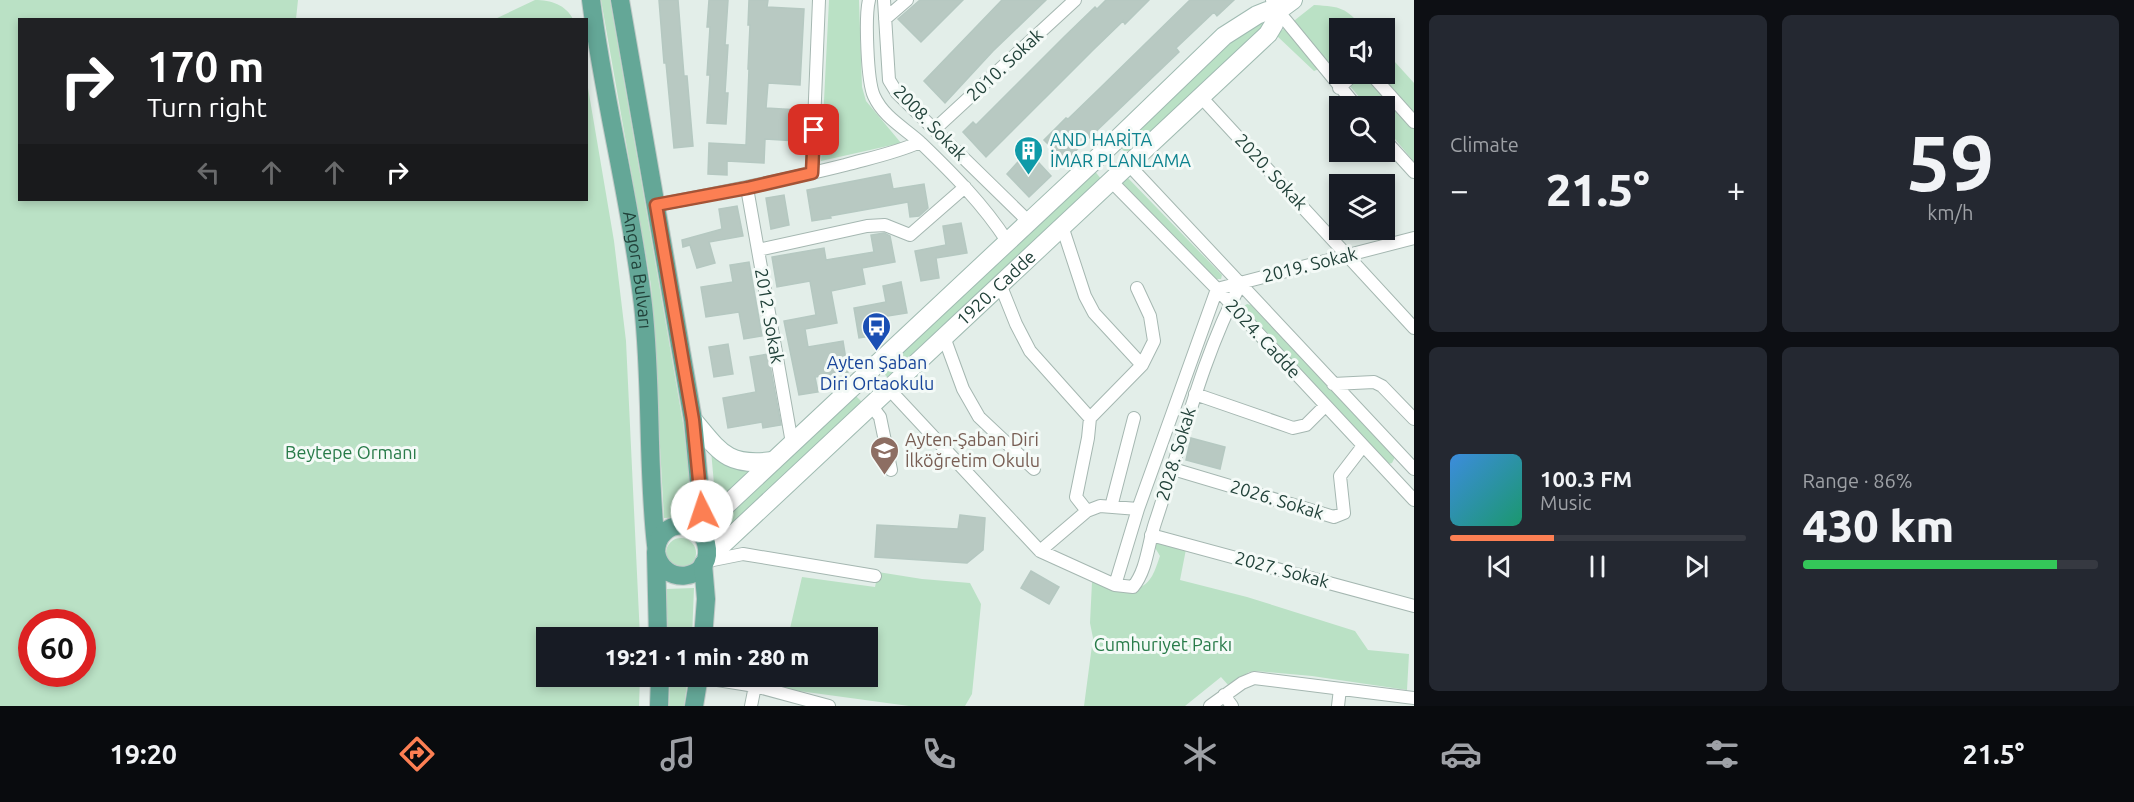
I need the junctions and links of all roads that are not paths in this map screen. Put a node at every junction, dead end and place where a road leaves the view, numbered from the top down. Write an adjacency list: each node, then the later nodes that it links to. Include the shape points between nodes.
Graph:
1 (591, 0): 68 (main road, Angora Bulvarı, via 643,305)
2 (620, 0): 28 (main road, Angora Bulvarı)
3 (819, 0): 24 (street)
4 (869, 0): 18 (street, via 869,82 874,97 885,114)
5 (884, 0): 10 (street, 2008. Sokak)
6 (907, 0): 10 (street)
7 (1075, 0): 17 (street, 2010. Sokak)
8 (1293, 0): 9 (main road, 1920. Cadde)
9 (1275, 5): 13 (street); 15 (main road, 1920. Cadde, via 1274,24 1268,34); 19 (main road, 1920. Cadde, via 1224,36)
10 (885, 19): 17 (street, 2008. Sokak, via 889,80 897,93)
11 (1343, 84): 13 (street)
12 (1380, 84): 16 (street)
13 (1339, 88): 14 (street)
14 (1347, 96)
15 (1202, 97): 22 (main road, 1920. Cadde); 34 (street, 2020. Sokak)
16 (1414, 122)
17 (935, 129): 29 (street, 2008. Sokak)
18 (920, 142): 24 (street); 26 (street)
19 (1111, 145): 21 (main road, 1920. Cadde); 22 (main road)
20 (1395, 151): 23 (street)
21 (1093, 162): 25 (main road); 29 (main road, 1920. Cadde)
22 (1128, 164): 25 (main road, 1920. Cadde); 35 (street, 2024. Cadde)
23 (1414, 172)
24 (812, 173): 27 (street)
25 (1110, 180): 30 (main road, 1920. Cadde); 38 (street, 2024. Cadde)
26 (965, 187): 32 (street); 33 (street, via 910,235 885,225 867,226)
27 (747, 188): 28 (street); 33 (street, 2012. Sokak)
28 (656, 205): 53 (main road, Angora Bulvarı)
29 (1028, 221): 32 (main road, 1920. Cadde)
30 (1062, 226): 36 (main road, 1920. Cadde); 42 (street, via 1094,313)
31 (1414, 238): 34 (street, 2019. Sokak)
32 (1007, 241): 43 (main road, 1920. Cadde)
33 (758, 249): 54 (street, 2012. Sokak)
34 (1349, 255): 35 (street, 2019. Sokak); 40 (street, 2020. Sokak)
35 (1240, 283): 38 (street, 2019. Sokak); 39 (street, 2028. Sokak); 44 (street, 2024. Cadde)
36 (1000, 284): 41 (main road, 1920. Cadde); 50 (street, via 1030,351)
37 (1137, 288): 42 (street, via 1150,316 1154,341)
38 (1217, 289): 39 (street, 2024. Cadde); 64 (street, 2028. Sokak)
39 (1230, 303): 47 (street, 2028. Sokak); 49 (street, 2024. Cadde)
40 (1414, 328)
41 (944, 336): 46 (main road, 1920. Cadde); 58 (street, via 963,389 979,417)
42 (1142, 365): 50 (street)
43 (870, 370): 45 (main road, 1920. Cadde); 46 (main road)
44 (1333, 384): 52 (street, via 1374,382); 57 (street, 2024. Cadde)
45 (853, 386): 48 (main road); 54 (main road, 1920. Cadde)
46 (888, 388): 48 (main road, 1920. Cadde); 69 (street)
47 (1195, 394): 49 (street, via 1293,428 1306,425); 59 (street, 2028. Sokak)
48 (871, 405): 60 (street, via 880,417); 70 (main road, 1920. Cadde)
49 (1325, 406): 55 (street, 2024. Cadde)
50 (1090, 418): 65 (street, via 1076,497)
51 (1134, 418): 63 (street)
52 (1414, 418)
53 (693, 420): 56 (main road, via 729,458 747,463); 66 (main road, Angora Bulvarı, via 701,503)
54 (792, 443): 56 (main road, 1920. Cadde)
55 (1363, 446): 59 (street, 2026. Sokak, via 1340,476 1344,513 1334,517); 61 (street, 2024. Cadde)
56 (773, 461): 66 (main road, 1920. Cadde)
57 (1411, 464): 61 (street)
58 (1034, 469)
59 (1173, 469): 67 (street, 2028. Sokak)
60 (891, 470)
61 (1390, 475): 62 (street, 2024. Cadde)
62 (1414, 500)
63 (1111, 507): 64 (street, 2028. Sokak); 65 (street, 2028. Sokak)
64 (1138, 509): 72 (street, 2028. Sokak)
65 (1087, 511): 69 (street)
66 (699, 532): 68 (main road, via 686,525 673,526 662,534); 70 (main road, Angora Bulvarı, via 707,547)
67 (1151, 535): 72 (street, 2028. Sokak, via 1140,579 1133,587); 73 (street, 2027. Sokak)
68 (656, 549): 70 (main road, via 664,570 678,576 693,574); 74 (main road, Angora Bulvarı)
69 (1040, 551): 72 (street)
70 (704, 562): 71 (street, via 743,554); 75 (main road, Angora Bulvarı)
71 (875, 576)
72 (1114, 585)
73 (1414, 606)
74 (658, 627)
75 (704, 627)
76 (659, 687): 83 (main road)
77 (697, 687): 84 (main road)
78 (754, 687): 85 (street)
79 (758, 687): 86 (street)
80 (1340, 689): 81 (street, via 1254,678); 82 (street); 89 (street)
81 (1224, 695): 87 (street); 88 (street)
82 (1414, 698)
83 (658, 706)
84 (694, 706)
85 (752, 706)
86 (828, 706)
87 (1210, 706)
88 (1232, 706)
89 (1338, 706)

